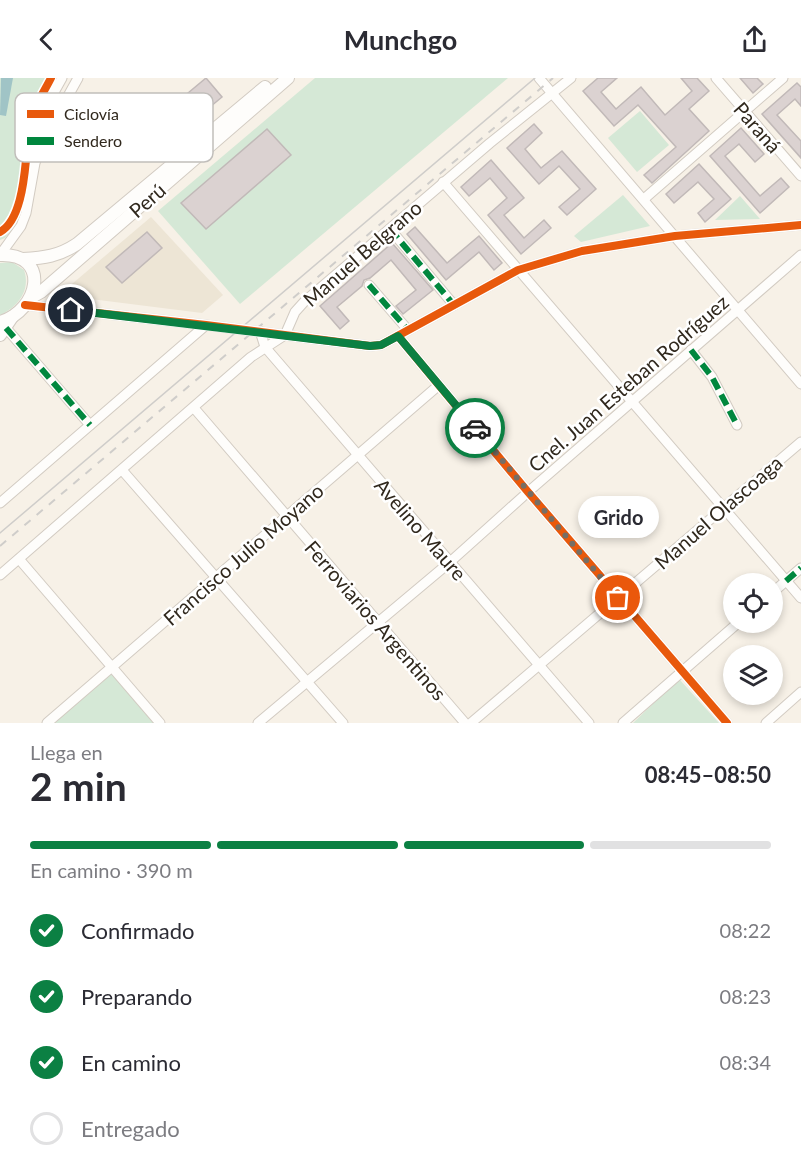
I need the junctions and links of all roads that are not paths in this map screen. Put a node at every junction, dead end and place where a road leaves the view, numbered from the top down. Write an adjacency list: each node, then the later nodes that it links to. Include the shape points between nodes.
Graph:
1 (62, 78): 9 (street)
2 (78, 78): 10 (street)
3 (275, 78): 13 (main road, Perú)
4 (288, 78): 14 (main road, Perú)
5 (539, 78): 11 (street)
6 (571, 78): 11 (street, Manuel Belgrano)
7 (716, 78): 12 (street, Paraná)
8 (783, 78): 12 (street)
9 (54, 93)
10 (70, 93)
11 (551, 93): 19 (street, Manuel Belgrano); 20 (street)
12 (744, 112): 18 (street, Paraná); 20 (street)
13 (213, 130)
14 (213, 143)
15 (175, 162): 26 (main road, Perú, via 64,253)
16 (191, 162): 29 (main road, Perú)
17 (35, 163): 24 (street, via 26,213)
18 (801, 176)
19 (443, 182): 22 (street, Manuel Belgrano); 27 (street)
20 (644, 199): 23 (street)
21 (801, 225): 23 (street)
22 (390, 229): 30 (street); 36 (street, Manuel Belgrano, via 299,307)
23 (675, 236): 27 (street, via 582,251); 31 (street)
24 (0, 255): 26 (main road, Perú)
25 (801, 255): 31 (street, Cnel. Juan Esteban Rodríguez)
26 (23, 259): 29 (main road, via 34,275)
27 (518, 270): 30 (street); 42 (street)
28 (369, 285): 34 (street)
29 (29, 301): 32 (street); 33 (main road, Perú)
30 (454, 305): 34 (street)
31 (738, 309): 39 (street, Cnel. Juan Esteban Rodríguez); 40 (street)
32 (207, 325): 35 (street); 44 (street)
33 (4, 326): 44 (street)
34 (408, 330): 37 (street)
35 (260, 331): 36 (street); 38 (street, Avelino Maure)
36 (285, 335): 37 (street, via 370,346); 38 (street)
37 (398, 336): 41 (street)
38 (265, 347): 43 (street); 47 (street, Avelino Maure)
39 (691, 350): 42 (street, Cnel. Juan Esteban Rodríguez); 45 (street, via 712,377)
40 (801, 384)
41 (439, 385): 47 (street, Francisco Julio Moyano); 49 (street)
42 (632, 401): 49 (street, Cnel. Juan Esteban Rodríguez); 51 (street)
43 (194, 408): 48 (street); 52 (street, Ferroviarios Argentinos)
44 (90, 425): 50 (street)
45 (737, 425)
46 (801, 442): 51 (street, Manuel Olascoaga)
47 (357, 455): 52 (street, Francisco Julio Moyano); 54 (street, Avelino Maure)
48 (122, 470): 53 (street); 57 (street)
49 (528, 492): 54 (street, Cnel. Juan Esteban Rodríguez); 60 (street)
50 (0, 503)
51 (723, 507): 58 (street); 60 (street, Manuel Olascoaga)
52 (286, 516): 57 (street, Francisco Julio Moyano); 62 (street, Ferroviarios Argentinos)
53 (19, 559): 56 (street); 65 (street)
54 (450, 562): 62 (street, Cnel. Juan Esteban Rodríguez); 64 (street, Avelino Maure)
55 (801, 568): 58 (street)
56 (0, 575)
57 (216, 577): 65 (street, Francisco Julio Moyano); 67 (street)
58 (786, 581): 59 (street); 61 (street)
59 (783, 584)
60 (618, 598): 64 (street, Manuel Olascoaga); 66 (street)
61 (801, 598)
62 (378, 623): 67 (street, Cnel. Juan Esteban Rodríguez); 73 (street, Ferroviarios Argentinos)
63 (726, 633): 66 (street)
64 (539, 666): 74 (street, Manuel Olascoaga); 75 (street, Avelino Maure)
65 (112, 667): 69 (street, Francisco Julio Moyano); 70 (street)
66 (682, 672): 76 (street); 77 (street)
67 (307, 682): 71 (street, Cnel. Juan Esteban Rodríguez); 72 (street)
68 (801, 692): 78 (street)
69 (47, 723)
70 (160, 723)
71 (258, 723)
72 (343, 723)
73 (465, 723)
74 (471, 723)
75 (589, 723)
76 (623, 723)
77 (727, 723)
78 (766, 723)

